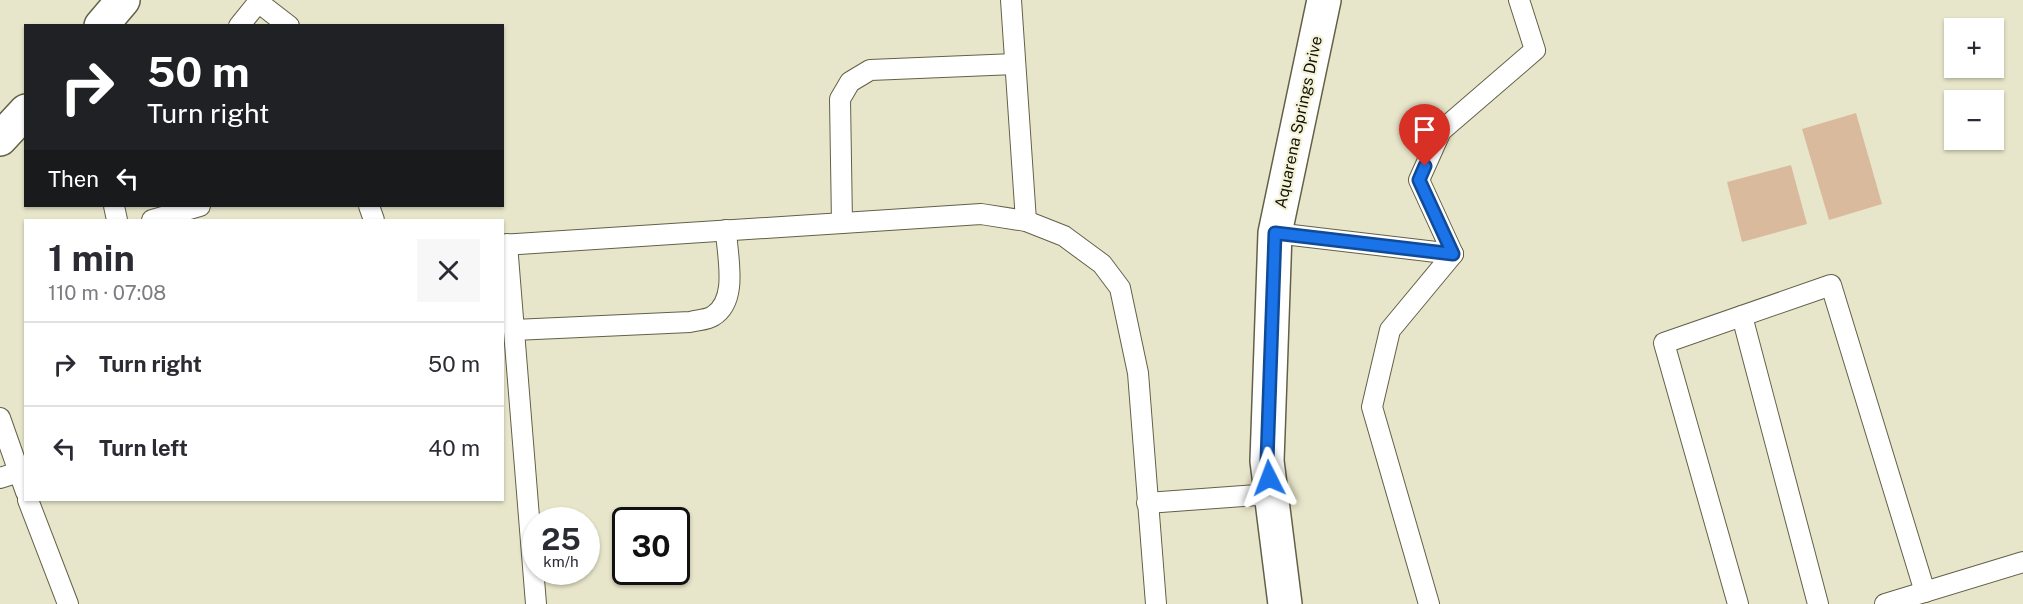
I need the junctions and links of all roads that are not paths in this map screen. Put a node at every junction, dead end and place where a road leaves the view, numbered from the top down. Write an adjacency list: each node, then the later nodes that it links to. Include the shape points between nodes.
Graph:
1 (123, 0): 6 (street)
2 (1011, 0): 9 (lane)
3 (1324, 0): 17 (street, Aquarena Springs Drive)
4 (1519, 0): 19 (lane, via 1535,50 1441,130 1419,180)
5 (259, 1): 7 (lane); 8 (lane)
6 (103, 24)
7 (241, 24)
8 (288, 24)
9 (1015, 64): 14 (lane); 15 (lane, via 870,70 850,82 840,99)
10 (24, 113): 11 (street)
11 (0, 139)
12 (197, 207): 13 (lane)
13 (155, 219)
14 (1026, 221): 15 (lane, via 981,214); 27 (lane, via 1064,236 1102,264 1120,288 1138,373)
15 (842, 223): 16 (lane)
16 (726, 230): 18 (lane); 21 (lane, via 729,294 712,318)
17 (1275, 233): 19 (lane); 25 (street, Aquarena Springs Drive, via 1267,461)
18 (505, 244): 21 (lane)
19 (1453, 254): 34 (lane, via 1390,330 1372,407)
20 (1742, 316): 29 (lane, via 1831,285); 35 (lane, via 1664,343); 36 (lane)
21 (514, 330): 31 (lane)
22 (0, 418): 23 (lane)
23 (9, 475): 24 (lane)
24 (24, 490)
25 (1271, 494): 27 (lane); 33 (street, Aquarena Springs Drive)
26 (28, 501): 30 (lane)
27 (1147, 503): 32 (lane)
28 (2023, 562): 29 (lane)
29 (1925, 592): 37 (lane)
30 (68, 604)
31 (536, 604)
32 (1156, 604)
33 (1285, 604)
34 (1430, 604)
35 (1738, 604)
36 (1818, 604)
37 (1885, 604)

